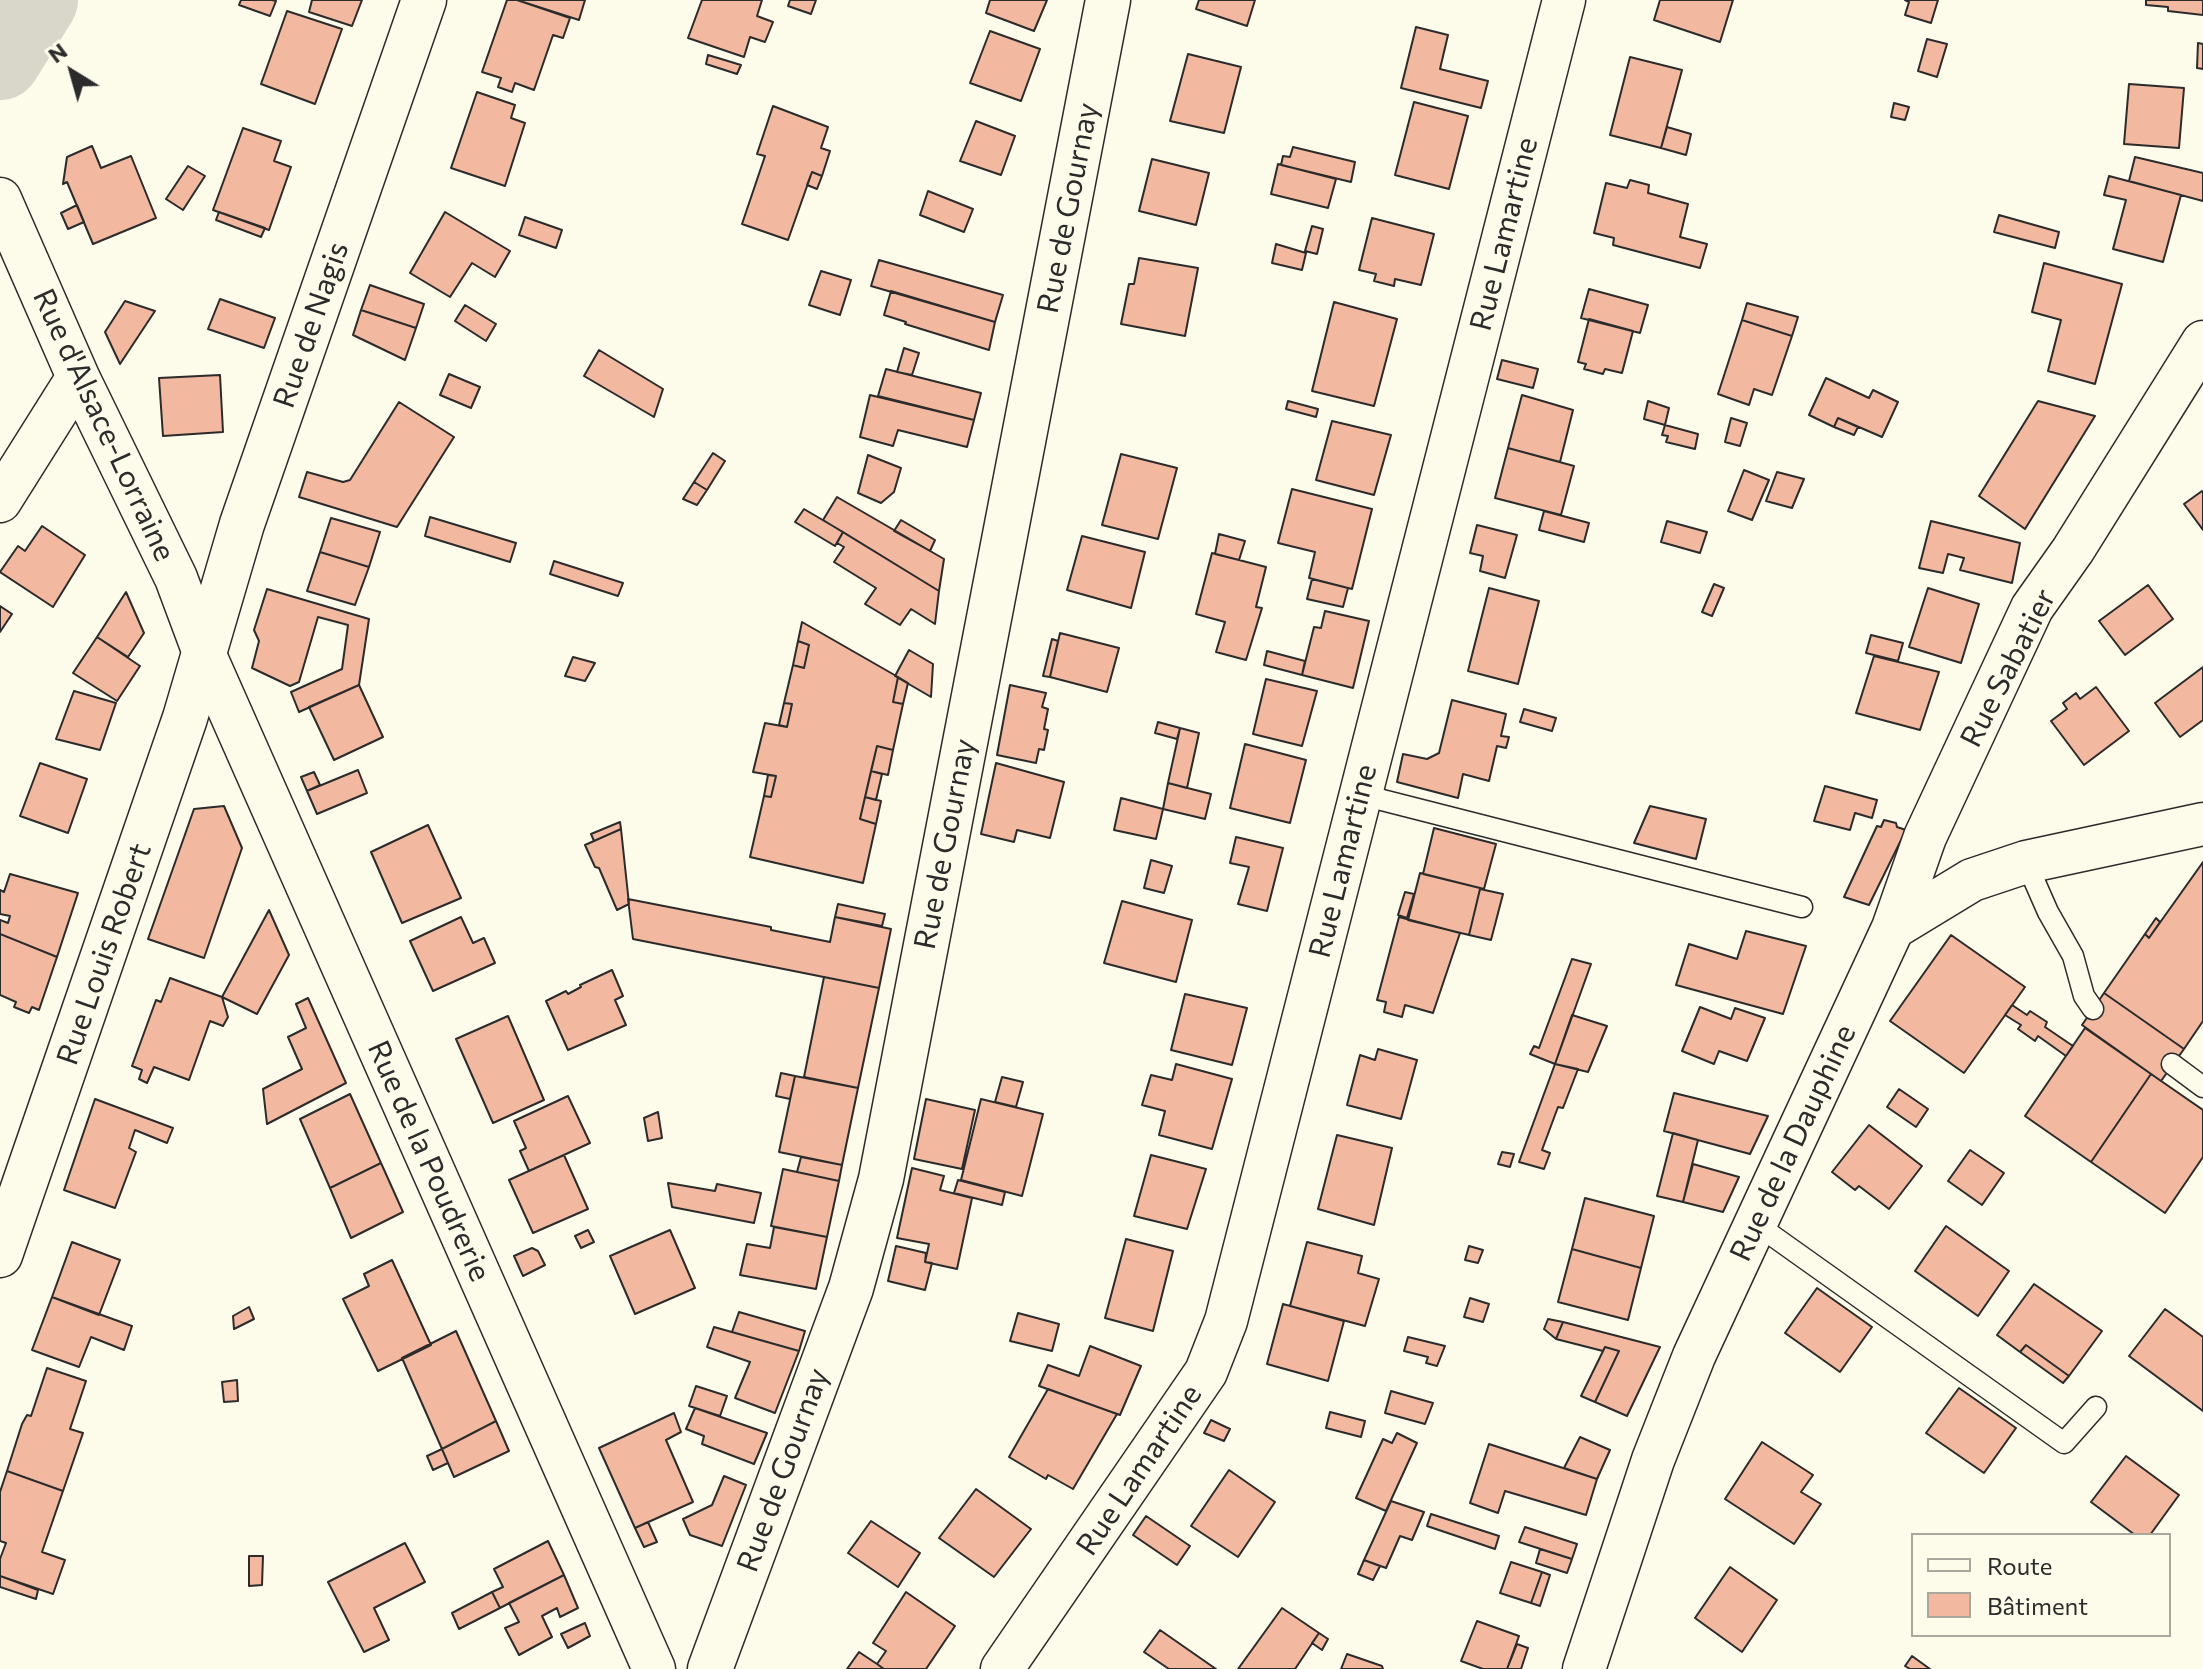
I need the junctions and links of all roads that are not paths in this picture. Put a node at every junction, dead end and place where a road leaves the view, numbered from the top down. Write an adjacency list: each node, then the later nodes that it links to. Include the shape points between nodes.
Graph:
1 (424, 0): 8 (street, Rue de Nagis, via 242,524)
2 (1108, 0): 21 (street, Rue de Gournay, via 881,1179 851,1288)
3 (1564, 0): 9 (street, Rue Lamartine)
4 (1, 201): 6 (street, Rue d'Alsace-Lorraine)
5 (2203, 342): 13 (street, Rue Sabatier, via 2032,608 1925,837)
6 (78, 377): 7 (street); 8 (street, Rue d'Alsace-Lorraine, via 176,578)
7 (0, 501)
8 (204, 653): 18 (street, Rue Louis Robert); 20 (street, Rue de la Poudrerie)
9 (1361, 790): 12 (lane, via 1397,804); 22 (street, Rue Lamartine, via 1226,1321 1206,1372)
10 (2203, 824): 11 (street)
11 (2026, 862): 13 (street, via 1972,880); 14 (lane)
12 (1802, 907)
13 (1893, 928): 17 (street, Rue de la Dauphine)
14 (2093, 1009)
15 (2172, 1064): 16 (lane)
16 (2203, 1087)
17 (1756, 1224): 19 (lane, via 2064,1443); 23 (street, Rue de la Dauphine, via 1694,1356 1653,1460)
18 (0, 1255)
19 (2096, 1407)
20 (654, 1669)
21 (710, 1669)
22 (1002, 1669)
23 (1584, 1669)

